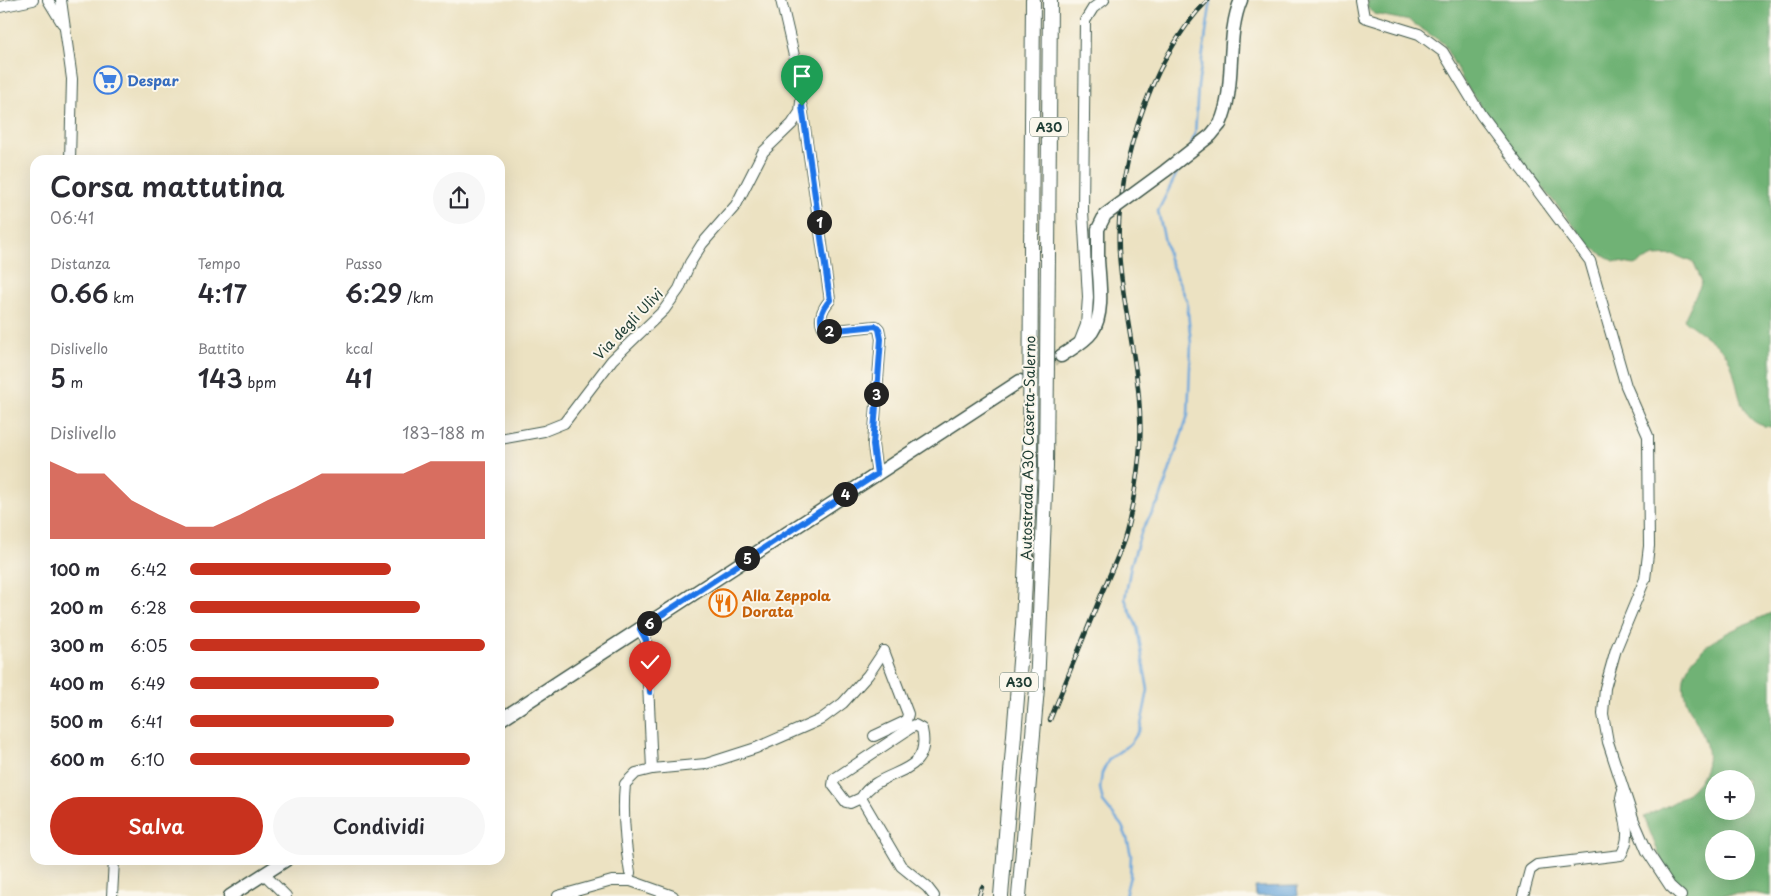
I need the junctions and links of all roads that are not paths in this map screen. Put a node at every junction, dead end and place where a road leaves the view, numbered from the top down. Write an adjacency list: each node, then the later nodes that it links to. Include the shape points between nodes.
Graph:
1 (33, 0): 10 (street)
2 (48, 0): 11 (street, via 57,11)
3 (61, 0): 11 (street)
4 (781, 0): 12 (street, via 802,90)
5 (1032, 0): 34 (highway, Autostrada A30 Caserta-Salerno / A30, bridge, via 1030,467 1022,633)
6 (1050, 0): 35 (highway, Autostrada A30 Caserta-Salerno / A30, bridge, via 1046,467 1037,688)
7 (1104, 0): 14 (street, via 1093,8 1085,21 1084,211 1088,296 1086,325)
8 (1241, 0): 14 (main road, bridge, via 1220,124 1211,135 1106,216 1098,229 1100,295 1096,325)
9 (1361, 0): 23 (street, via 1364,16 1419,34 1443,52 1480,115 1590,261 1626,386 1648,436 1649,546 1645,579 1616,649 1605,688 1603,714 1608,742)
10 (0, 8)
11 (66, 33): 13 (street, via 72,79)
12 (802, 106): 17 (street, Via degli Ulivi, via 792,124 764,152 736,205 702,244 679,289 664,310 596,378 564,424); 18 (street, via 830,300 821,315 822,324 827,331 862,326 879,329 881,339 873,445)
13 (70, 155)
14 (1079, 343): 15 (main road)
15 (1061, 356)
16 (1020, 382): 18 (main road)
17 (505, 437)
18 (877, 474): 19 (main road)
19 (640, 629): 20 (main road); 22 (street, via 646,640)
20 (505, 717)
21 (874, 736): 22 (street, via 906,721 908,714 884,650 868,675 843,703 820,720 756,748 706,764)
22 (652, 768): 27 (street, via 636,773 625,784 625,845)
23 (1624, 788): 36 (street, via 1621,798 1628,843 1621,855 1537,865 1530,870); 37 (street, via 1647,851 1670,886)
24 (861, 798): 24 (street, via 864,792 913,765 922,755 925,743 922,729 915,725 834,779 833,785 846,802); 33 (street, via 901,866)
25 (114, 865): 28 (street)
26 (269, 867): 29 (main road); 30 (street)
27 (633, 876): 31 (street); 32 (street, via 653,889)
28 (112, 896)
29 (230, 896)
30 (286, 896)
31 (558, 896)
32 (673, 896)
33 (934, 896)
34 (1001, 896)
35 (1019, 896)
36 (1523, 896)
37 (1681, 896)

